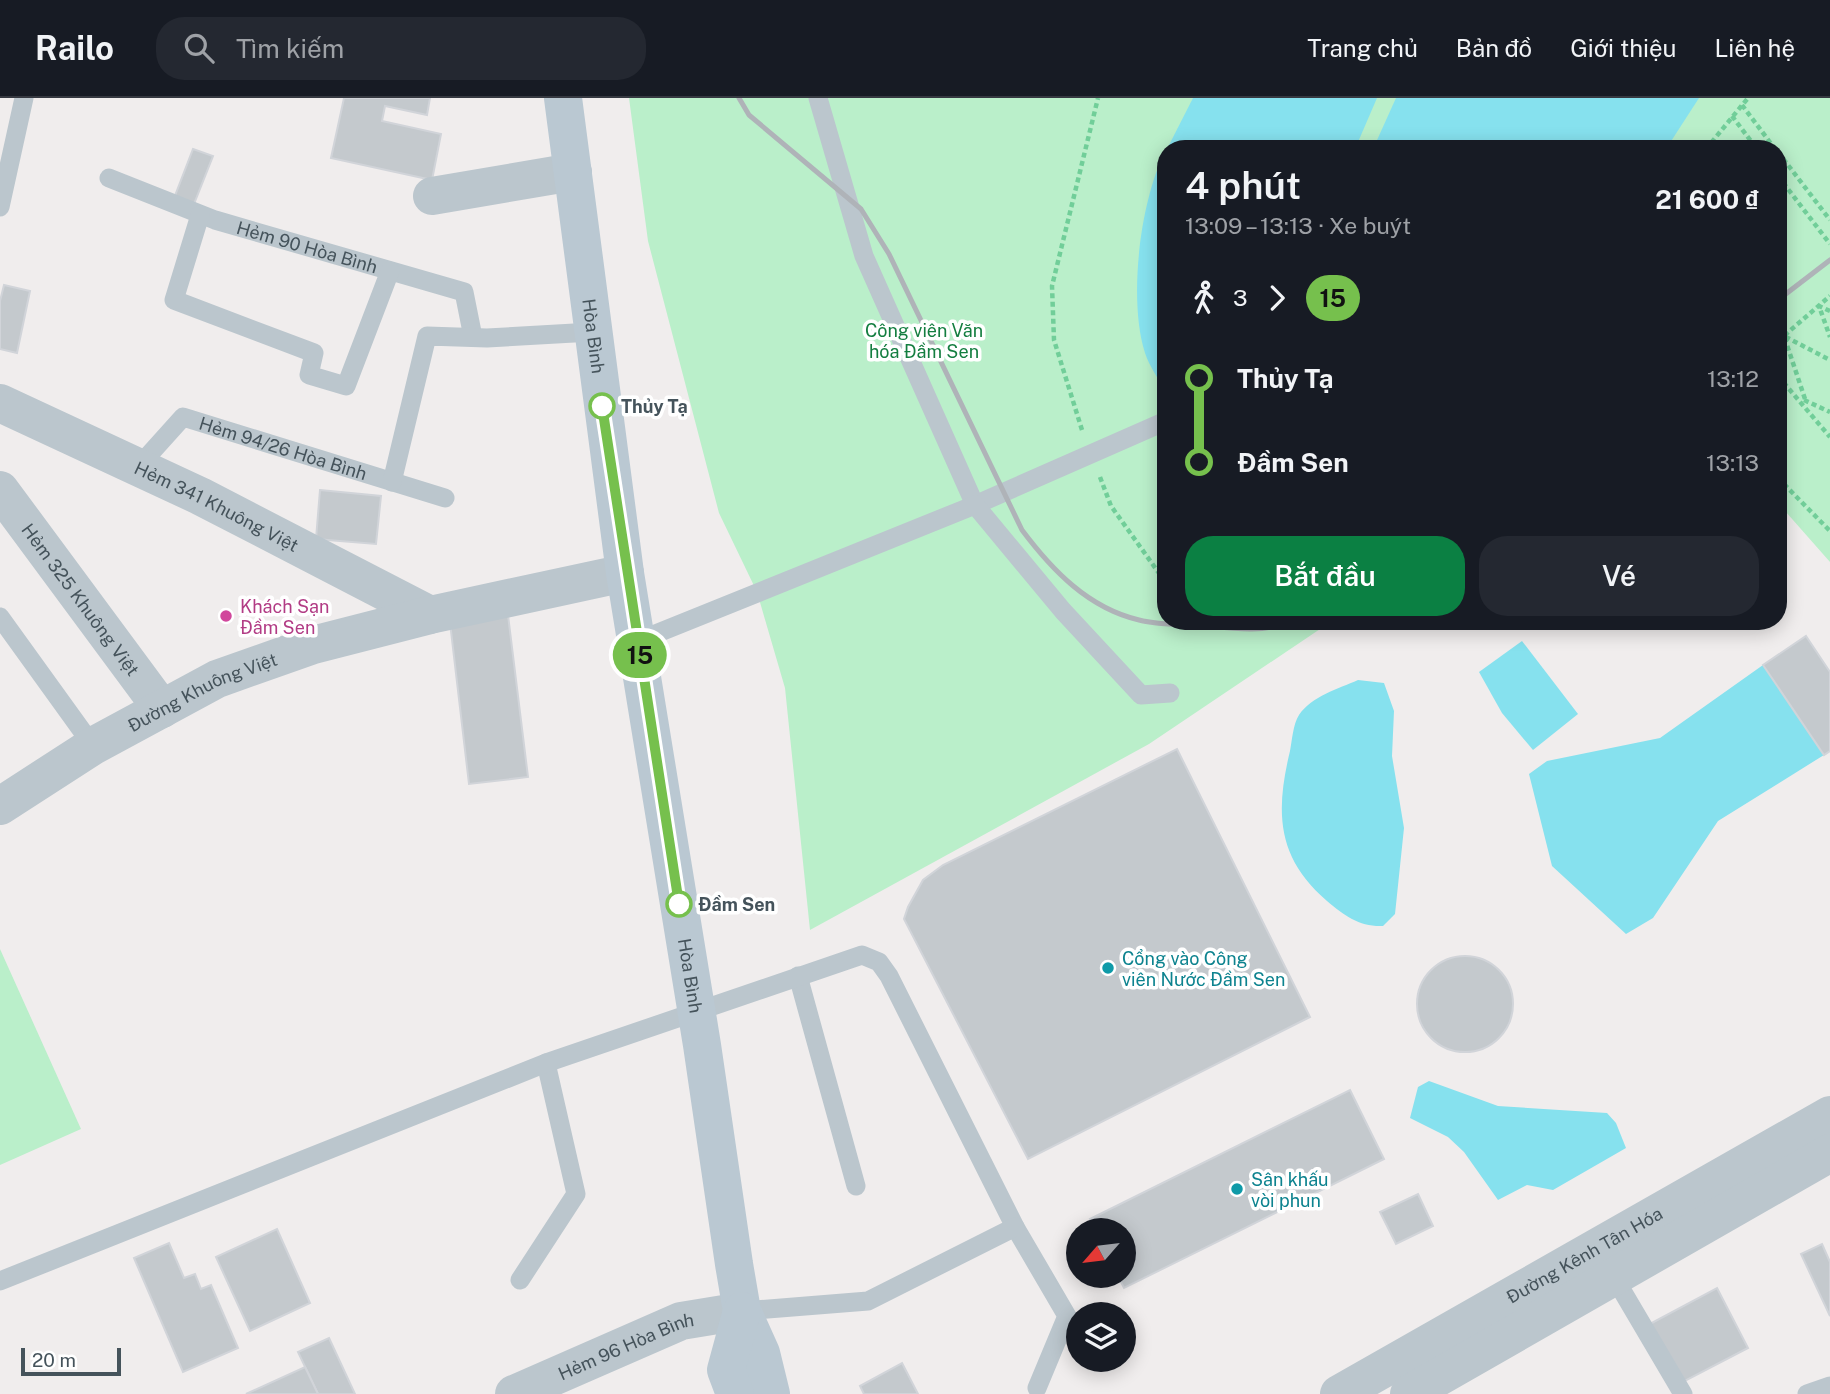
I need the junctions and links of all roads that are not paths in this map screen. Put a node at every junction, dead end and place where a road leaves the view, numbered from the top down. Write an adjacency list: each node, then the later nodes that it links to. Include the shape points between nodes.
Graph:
1 (24, 98): 7 (lane)
2 (563, 98): 4 (main road, Hòa Bình)
3 (818, 98): 18 (lane, via 864,256)
4 (573, 172): 6 (street); 10 (main road, Hòa Bình)
5 (109, 178): 8 (lane, Hẻm 90 Hòa Bình)
6 (432, 196)
7 (0, 207)
8 (200, 215): 9 (lane, Hẻm 90 Hòa Bình); 9 (lane, via 174,300 314,353 309,375 346,386)
9 (390, 271): 11 (lane, Hẻm 90 Hòa Bình, via 464,292)
10 (592, 332): 11 (lane); 19 (main road, Hòa Bình)
11 (473, 337): 15 (lane, via 428,336)
12 (0, 403): 14 (street, Hẻm 341 Khuông Việt)
13 (1157, 425): 18 (lane)
14 (138, 467): 15 (lane, Hẻm 94/26 Hòa Bình, via 183,417); 20 (street, Hẻm 341 Khuông Việt)
15 (391, 482): 17 (lane, Hẻm 94/26 Hòa Bình)
16 (0, 490): 24 (street, Hẻm 325 Khuông Việt)
17 (445, 498)
18 (975, 505): 22 (lane); 23 (lane, via 1141,695)
19 (625, 573): 20 (street, Đường Khuông Việt); 22 (main road, Hòa Bình)
20 (430, 615): 24 (street, Đường Khuông Việt, via 313,645 217,679)
21 (0, 617): 25 (lane)
22 (638, 641): 28 (main road, Hòa Bình)
23 (1170, 693)
24 (162, 709): 25 (street, Đường Khuông Việt)
25 (93, 746): 26 (street, Đường Khuông Việt)
26 (0, 806)
27 (798, 976): 28 (lane); 32 (lane); 33 (lane, via 862,955 879,962)
28 (696, 1011): 29 (lane); 37 (main road, Hòa Bình)
29 (546, 1063): 35 (lane, via 576,1194); 36 (lane)
30 (1830, 1115): 43 (street, Đường Kênh Tân Hóa)
31 (1830, 1153): 34 (street, Đường Kênh Tân Hóa)
32 (856, 1186)
33 (1016, 1227): 37 (lane, via 869,1301); 39 (lane, via 1067,1316)
34 (1614, 1277): 44 (street, Đường Kênh Tân Hóa); 45 (lane)
35 (520, 1280)
36 (0, 1281)
37 (742, 1311): 40 (street, Hẻm 96 Hòa Bình, via 681,1321); 41 (main road, Hòa Bình, via 726,1370); 42 (main road, Hòa Bình, via 761,1353)
38 (1830, 1385): 46 (lane)
39 (1037, 1388)
40 (514, 1394)
41 (734, 1394)
42 (771, 1394)
43 (1339, 1394)
44 (1409, 1394)
45 (1683, 1394)
46 (1807, 1394)

